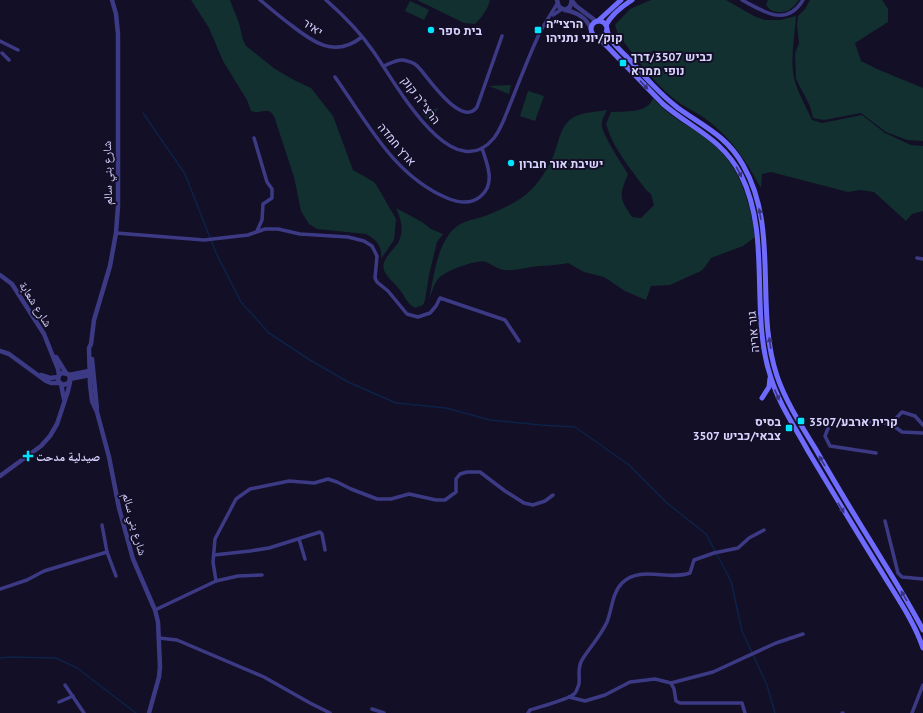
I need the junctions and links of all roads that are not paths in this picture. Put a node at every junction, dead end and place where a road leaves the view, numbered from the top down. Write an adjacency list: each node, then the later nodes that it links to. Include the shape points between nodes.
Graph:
1 (112, 0): 27 (street, شارع بني سالم, via 118,34)
2 (260, 0): 16 (street, יאיר, via 318,44 341,46)
3 (326, 0): 16 (street, הרצי"ה קוק)
4 (572, 0): 10 (street, via 570,7); 12 (street, via 576,6)
5 (621, 0): 12 (main road)
6 (632, 0): 13 (main road, via 613,15)
7 (742, 0): 8 (street, via 769,14 780,16 793,11)
8 (803, 0)
9 (557, 1): 10 (street); 11 (street)
10 (563, 9): 11 (street); 14 (street, via 574,12 588,22)
11 (548, 20): 25 (street, via 537,39 498,131 490,143)
12 (597, 21): 13 (main road, via 603,22); 14 (main road, via 592,24)
13 (607, 28): 17 (main road, via 603,36); 62 (main road, גור אריה, one-way to 13, via 790,406 780,384 769,341 761,214 743,164 719,136 678,107 652,84 612,40)
14 (591, 29): 17 (main road)
15 (502, 36): 22 (street, via 474,112 462,111 446,100 412,63 399,60)
16 (362, 37): 22 (street, הרצי"ה קוק)
17 (598, 37): 36 (main road, גור אריה, one-way to 36, via 663,104 719,146 742,177 754,215 762,342)
18 (0, 41): 19 (street)
19 (18, 50)
20 (1, 53): 21 (street)
21 (9, 60)
22 (384, 66): 25 (street, הרצי"ה קוק, via 416,114 436,136 460,150 472,151)
23 (335, 77): 25 (street, ארץ חמדה, via 392,157 416,180 440,195 467,203 483,195 489,185 490,174)
24 (254, 138): 26 (street, via 267,182 272,189 272,198 263,204 262,220)
25 (482, 148)
26 (257, 231): 27 (street, via 248,235 204,240); 31 (street, via 278,229 364,241 372,246 377,256 377,282 407,314 418,317 430,313 440,298 505,320)
27 (116, 233): 35 (street, شارع بني سالم, via 110,266 94,320)
28 (917, 258): 29 (street)
29 (923, 259)
30 (0, 275): 32 (street, شارع شعابة, via 12,284)
31 (519, 341)
32 (50, 348): 37 (street); 38 (street)
33 (0, 351): 34 (street, via 9,354)
34 (34, 372): 37 (street, via 47,377); 39 (street, via 46,381)
35 (90, 373): 38 (street); 61 (street, شارع بني سالم, via 119,508 133,559)
36 (770, 375): 40 (main road, via 769,387); 65 (main road, גור אריה, one-way to 65, via 787,414 896,596)
37 (59, 376): 38 (street, via 62,373); 39 (street)
38 (69, 377): 39 (street, via 67,384); 41 (street)
39 (60, 384): 41 (street)
40 (762, 398)
41 (64, 400): 46 (street, via 57,424 50,436 41,446)
42 (891, 424): 43 (street, via 902,412 915,416); 44 (street, via 902,432); 45 (street, via 846,419 829,426 825,436 830,446)
43 (923, 425)
44 (923, 433)
45 (876, 453)
46 (0, 476)
47 (553, 495): 54 (street, via 545,501 524,503 480,472 460,474 456,480 456,492 445,500 409,494 377,499 328,479 314,483 274,483 250,488 236,499 215,539)
48 (885, 521): 58 (street, via 898,574 902,577)
49 (102, 525): 53 (street)
50 (764, 530): 70 (street, via 738,548 714,552 694,560 690,573 684,576 649,574 634,576 622,583 616,592 607,622 596,642 580,662 579,685 575,693)
51 (299, 539): 52 (street, via 320,532); 54 (street, via 262,549); 55 (street)
52 (325, 550)
53 (107, 552): 57 (street); 60 (street)
54 (214, 555): 59 (street)
55 (305, 560)
56 (262, 575): 59 (street, via 238,576)
57 (116, 576)
58 (923, 579)
59 (216, 582): 61 (street)
60 (0, 589)
61 (155, 610): 64 (street, شارع بني سالم)
62 (923, 630)
63 (803, 634): 66 (street, via 776,643 713,672)
64 (159, 638): 74 (street, شارع بني سالم, via 159,677); 75 (street, via 177,640 264,677)
65 (923, 648)
66 (671, 683): 70 (street, via 655,679 630,682 605,695 585,701); 78 (street, via 676,701 680,703 742,703)
67 (65, 685): 69 (street)
68 (923, 685): 79 (street)
69 (73, 696): 71 (street); 73 (street)
70 (569, 697): 77 (street, via 530,710)
71 (59, 702)
72 (372, 709): 76 (street)
73 (84, 713)
74 (149, 713)
75 (330, 713)
76 (384, 713)
77 (528, 713)
78 (745, 713)
79 (912, 713)

